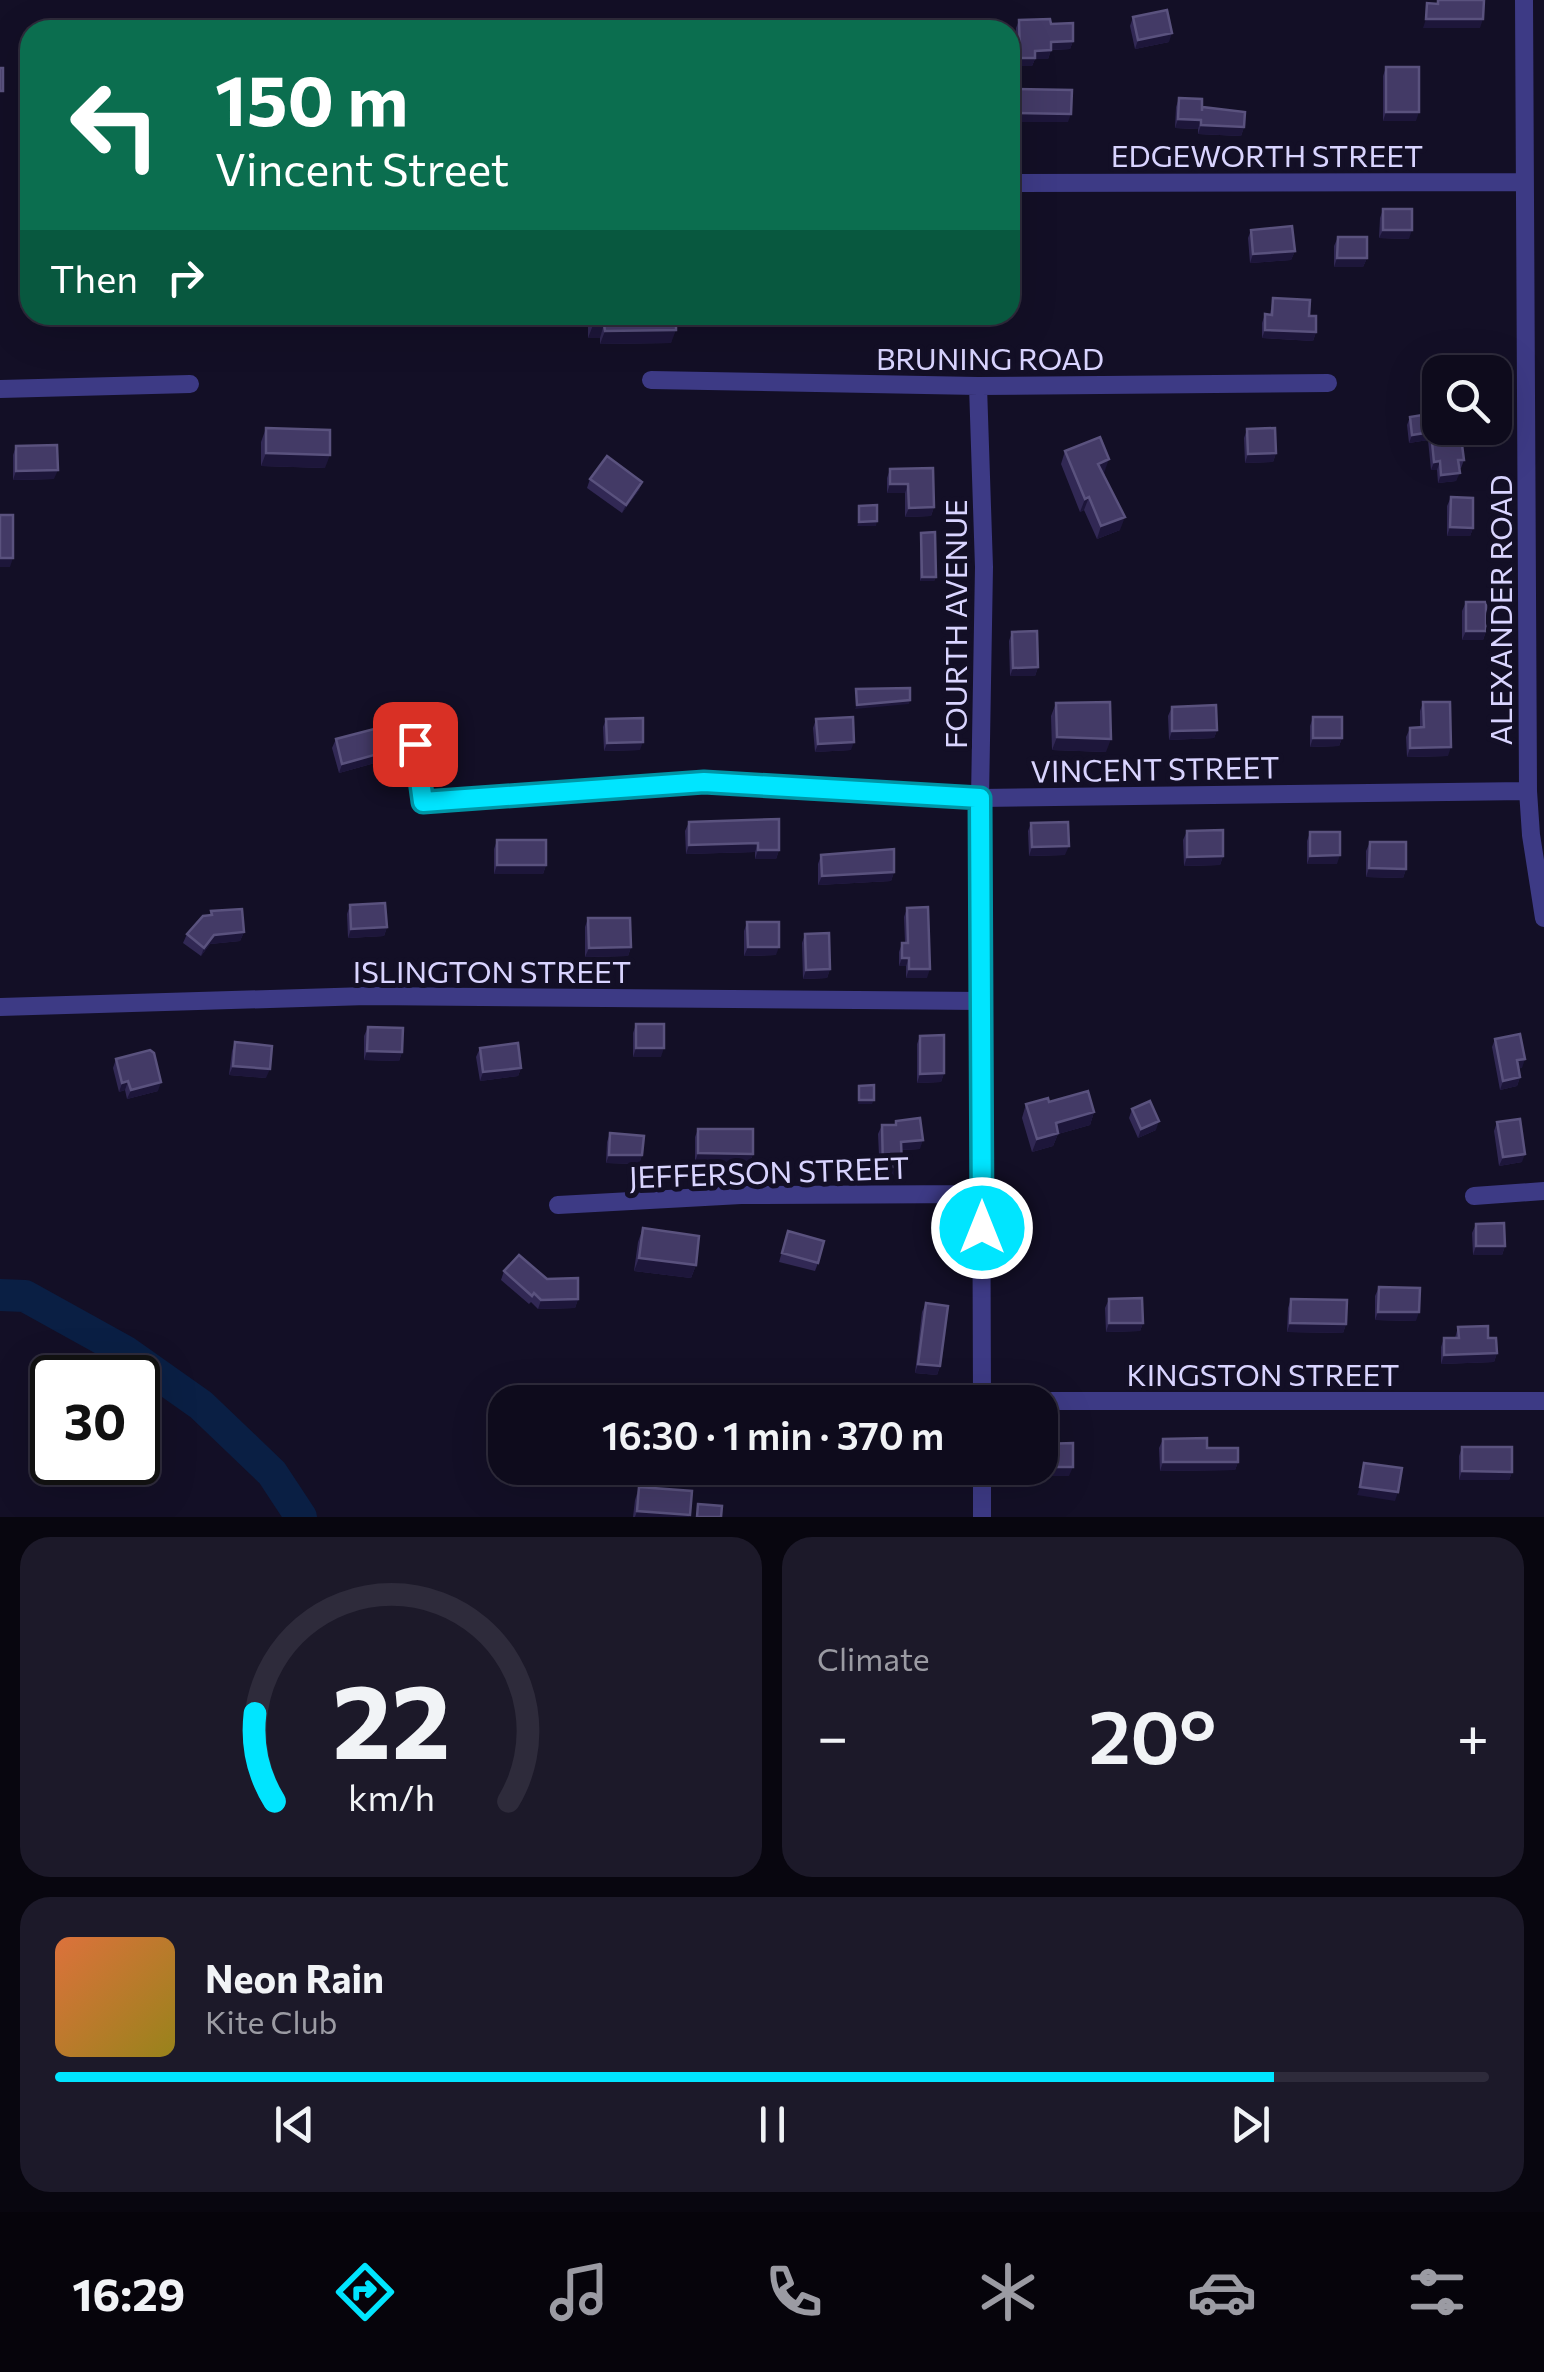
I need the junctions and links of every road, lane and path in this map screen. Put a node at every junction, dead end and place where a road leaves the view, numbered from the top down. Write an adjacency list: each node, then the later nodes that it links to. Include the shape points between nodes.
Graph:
1 (1524, 0): 2 (street, ALEXANDER ROAD)
2 (1524, 118): 3 (street); 4 (street, ALEXANDER ROAD)
3 (1544, 119)
4 (1524, 182): 5 (street, EDGEWORTH STREET); 11 (street, ALEXANDER ROAD)
5 (1020, 183)
6 (652, 380): 9 (street, BRUNING ROAD)
7 (1328, 383): 9 (street, BRUNING ROAD)
8 (190, 384): 10 (street)
9 (978, 386): 14 (street, FOURTH AVENUE, via 984,566)
10 (0, 389)
11 (1534, 420): 13 (street, ALEXANDER ROAD)
12 (410, 720): 14 (street, VINCENT STREET, via 423,802 704,782)
13 (1528, 792): 14 (street, VINCENT STREET); 15 (street, ALEXANDER ROAD)
14 (980, 798): 16 (street, FOURTH AVENUE)
15 (1544, 918)
16 (983, 1000): 17 (street, ISLINGTON STREET, via 367,996); 19 (street, FOURTH AVENUE)
17 (0, 1006)
18 (1544, 1191): 20 (street)
19 (982, 1194): 21 (street, JEFFERSON STREET); 22 (street, FOURTH AVENUE)
20 (1474, 1196)
21 (558, 1205)
22 (982, 1385)
23 (1544, 1400): 24 (street, KINGSTON STREET)
24 (1058, 1402)
25 (982, 1485): 26 (street)
26 (982, 1517)

